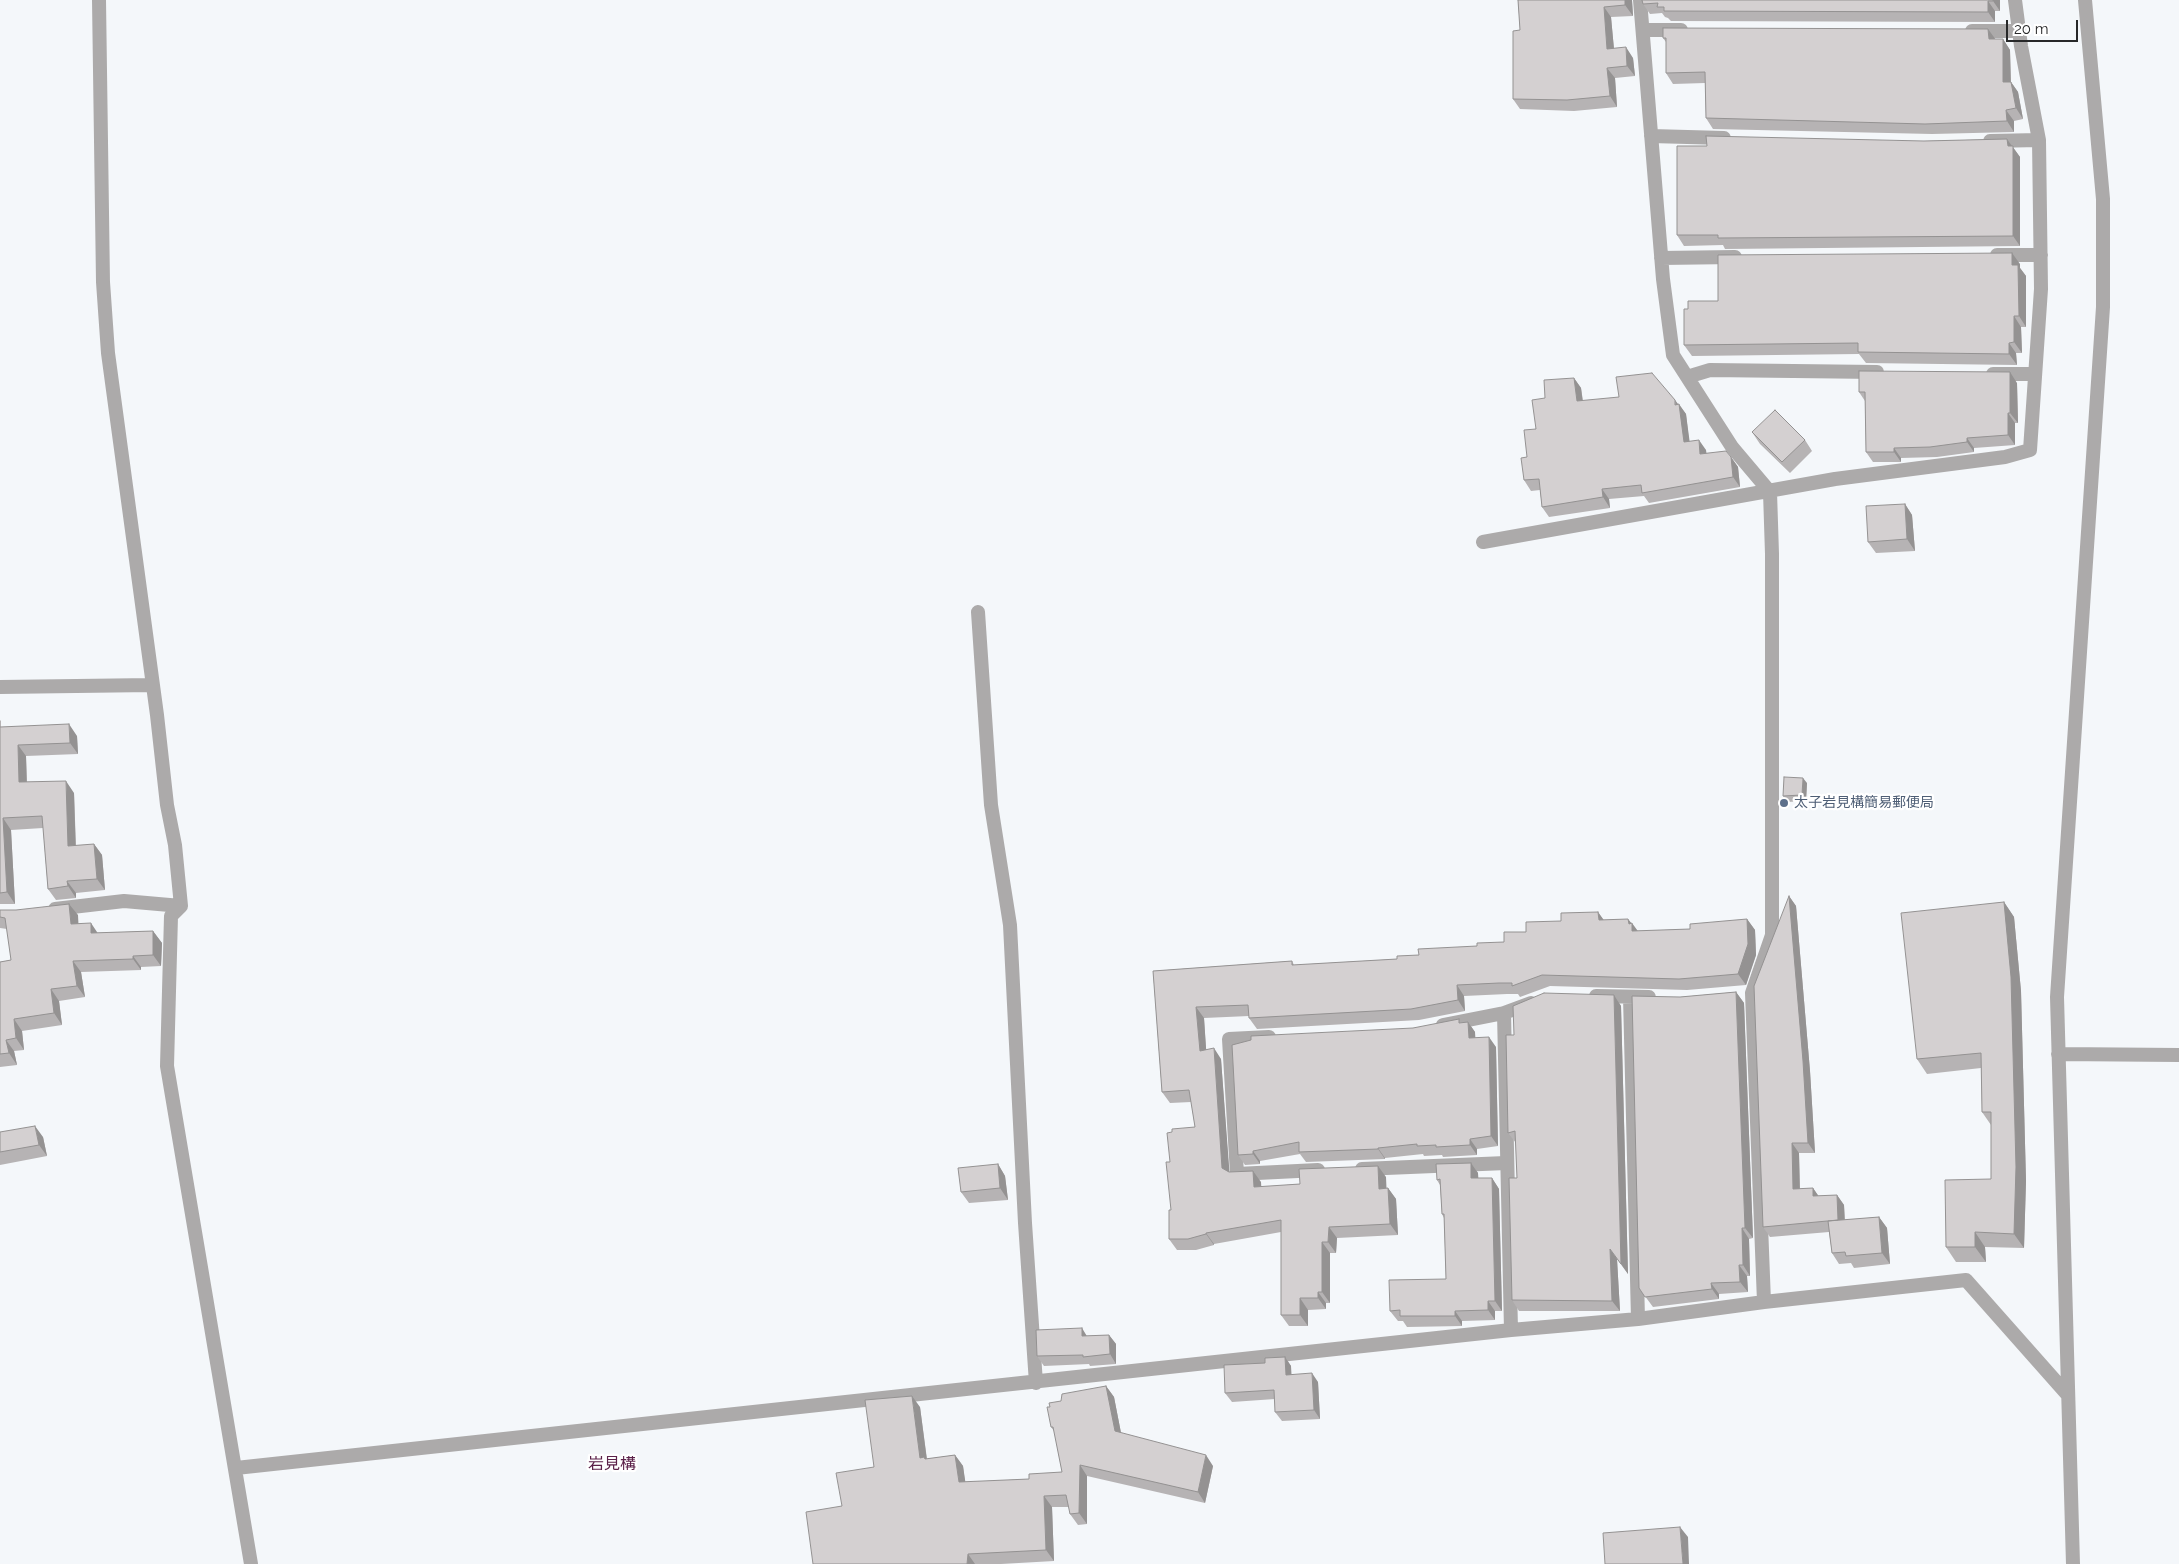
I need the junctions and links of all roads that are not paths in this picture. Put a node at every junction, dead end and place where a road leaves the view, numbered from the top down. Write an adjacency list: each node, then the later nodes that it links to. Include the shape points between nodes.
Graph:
1 (99, 0): 24 (street, via 103,282 108,344)
2 (1640, 0): 5 (street)
3 (2015, 0): 8 (street)
4 (2085, 0): 35 (street, via 2103,199 2103,307 2058,987)
5 (1643, 30): 6 (street); 9 (street)
6 (1692, 30)
7 (1960, 31): 8 (street)
8 (2019, 31): 11 (street)
9 (1651, 136): 10 (street); 16 (street)
10 (1738, 138)
11 (2040, 140): 12 (street); 13 (street)
12 (1981, 141)
13 (2041, 255): 14 (street); 19 (street)
14 (1981, 256)
15 (1751, 257): 16 (street)
16 (1661, 258): 20 (street, via 1672,355)
17 (1887, 372): 20 (street, via 1710,370)
18 (1976, 374): 19 (street)
19 (2035, 374): 21 (street, via 2030,450 2005,457 1835,479)
20 (1687, 377): 21 (street, via 1732,447)
21 (1770, 492): 22 (street); 40 (street, via 1772,935 1747,993)
22 (1482, 542)
23 (978, 612): 43 (street, via 992,805 1010,926)
24 (152, 685): 25 (street); 26 (street)
25 (0, 687)
26 (181, 906): 27 (street, via 124,901); 45 (street, via 171,916 167,1066)
27 (42, 911)
28 (1586, 996): 29 (street)
29 (1630, 997): 31 (street); 41 (street)
30 (1542, 998): 32 (street)
31 (1659, 998)
32 (1504, 1013): 33 (street); 37 (street)
33 (1429, 1028)
34 (1286, 1036): 39 (street, via 1229,1039 1237,1174)
35 (2058, 1054): 36 (street); 44 (street)
36 (2179, 1055)
37 (1506, 1163): 38 (street); 42 (street)
38 (1350, 1169)
39 (1332, 1170)
40 (1764, 1302): 41 (street); 44 (street, via 1966,1280)
41 (1638, 1318): 42 (street)
42 (1511, 1330): 43 (street)
43 (1036, 1383): 45 (street)
44 (2067, 1394): 47 (street)
45 (236, 1468): 46 (street)
46 (251, 1564)
47 (2073, 1564)

